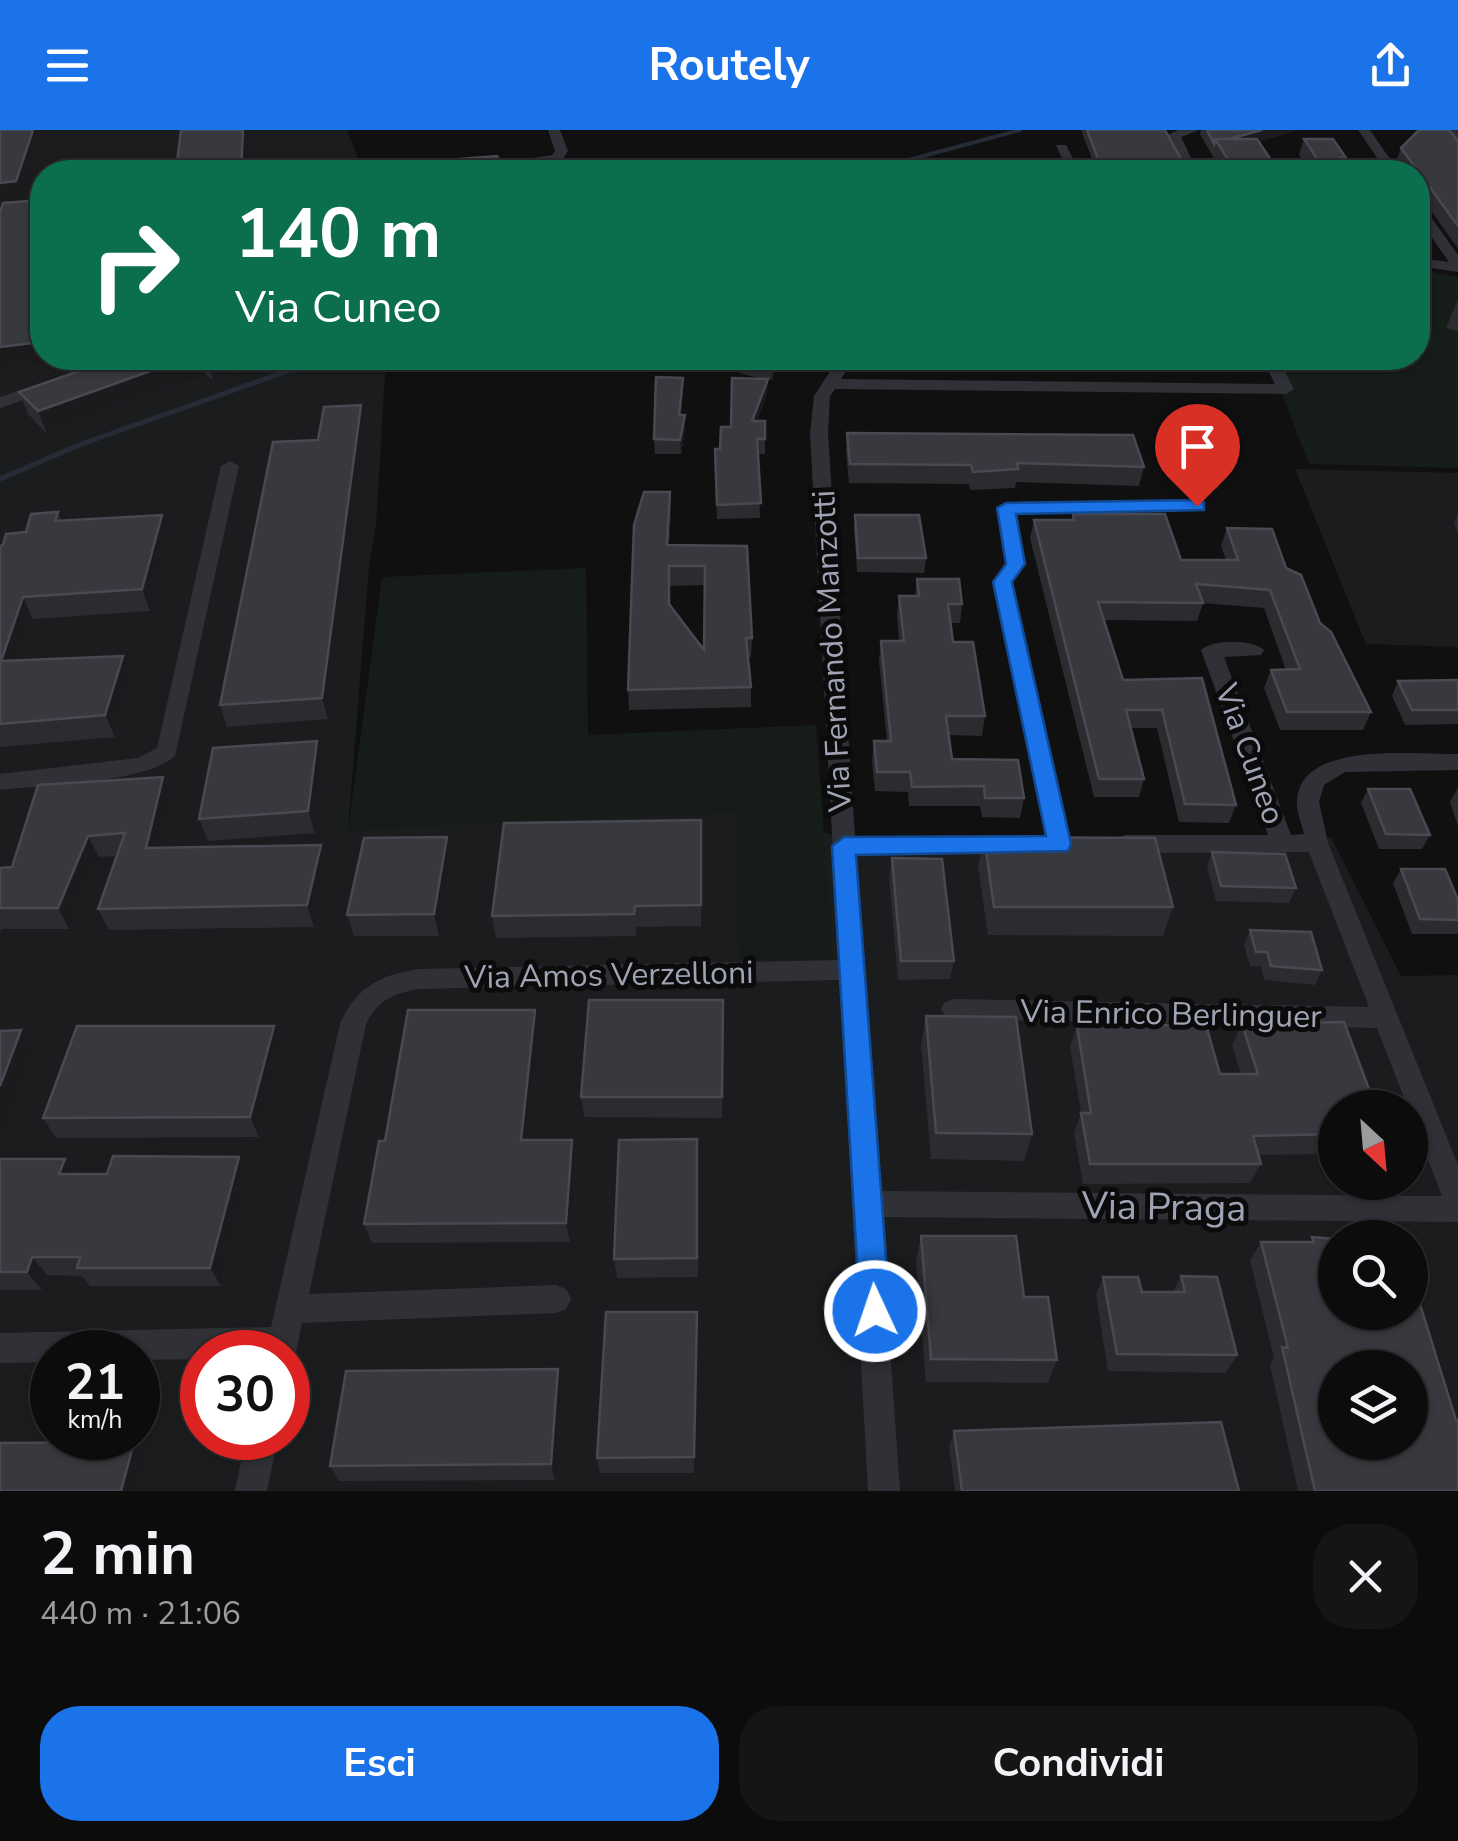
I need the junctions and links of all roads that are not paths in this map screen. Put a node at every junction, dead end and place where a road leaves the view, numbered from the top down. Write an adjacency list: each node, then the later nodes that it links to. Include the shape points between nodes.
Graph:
1 (554, 130): 5 (street)
2 (1194, 130): 7 (street, via 1174,136)
3 (1364, 130): 8 (street)
4 (1061, 148): 6 (street)
5 (553, 155)
6 (1068, 160)
7 (1186, 160)
8 (1385, 160)
9 (1430, 226): 11 (street)
10 (1430, 264): 11 (street)
11 (1458, 267)
12 (839, 370): 15 (street, Via Fernando Manzotti)
13 (1276, 370): 15 (street, via 1286,389)
14 (75, 377): 16 (street)
15 (829, 384): 25 (street, Via Fernando Manzotti, via 818,414)
16 (0, 403)
17 (230, 466): 21 (street, via 167,751 138,766)
18 (1197, 506): 23 (street, via 1006,508 1015,564 1002,582)
19 (1254, 650): 24 (street, Via Cuneo, via 1211,650)
20 (1458, 762): 22 (street, via 1330,767 1309,792)
21 (0, 782)
22 (1317, 843): 24 (street, Via Cuneo); 28 (street)
23 (1078, 844): 24 (street, Via Cuneo); 25 (street, Via Cuneo)
24 (1283, 844)
25 (844, 846): 26 (street, Via Fernando Manzotti)
26 (853, 970): 30 (street, Via Fernando Manzotti); 33 (street, Via Amos Verzelloni, via 419,978 369,995 353,1024)
27 (954, 1009): 28 (street, Via Enrico Berlinguer)
28 (1388, 1018): 29 (street)
29 (1458, 1200)
30 (869, 1204): 31 (street, Via Praga); 39 (street, Via Fernando Manzotti)
31 (1458, 1210)
32 (556, 1299): 33 (street)
33 (290, 1308): 34 (street)
34 (285, 1330)
35 (180, 1347): 36 (street)
36 (0, 1348)
37 (257, 1460): 38 (street)
38 (250, 1491)
39 (884, 1491)

